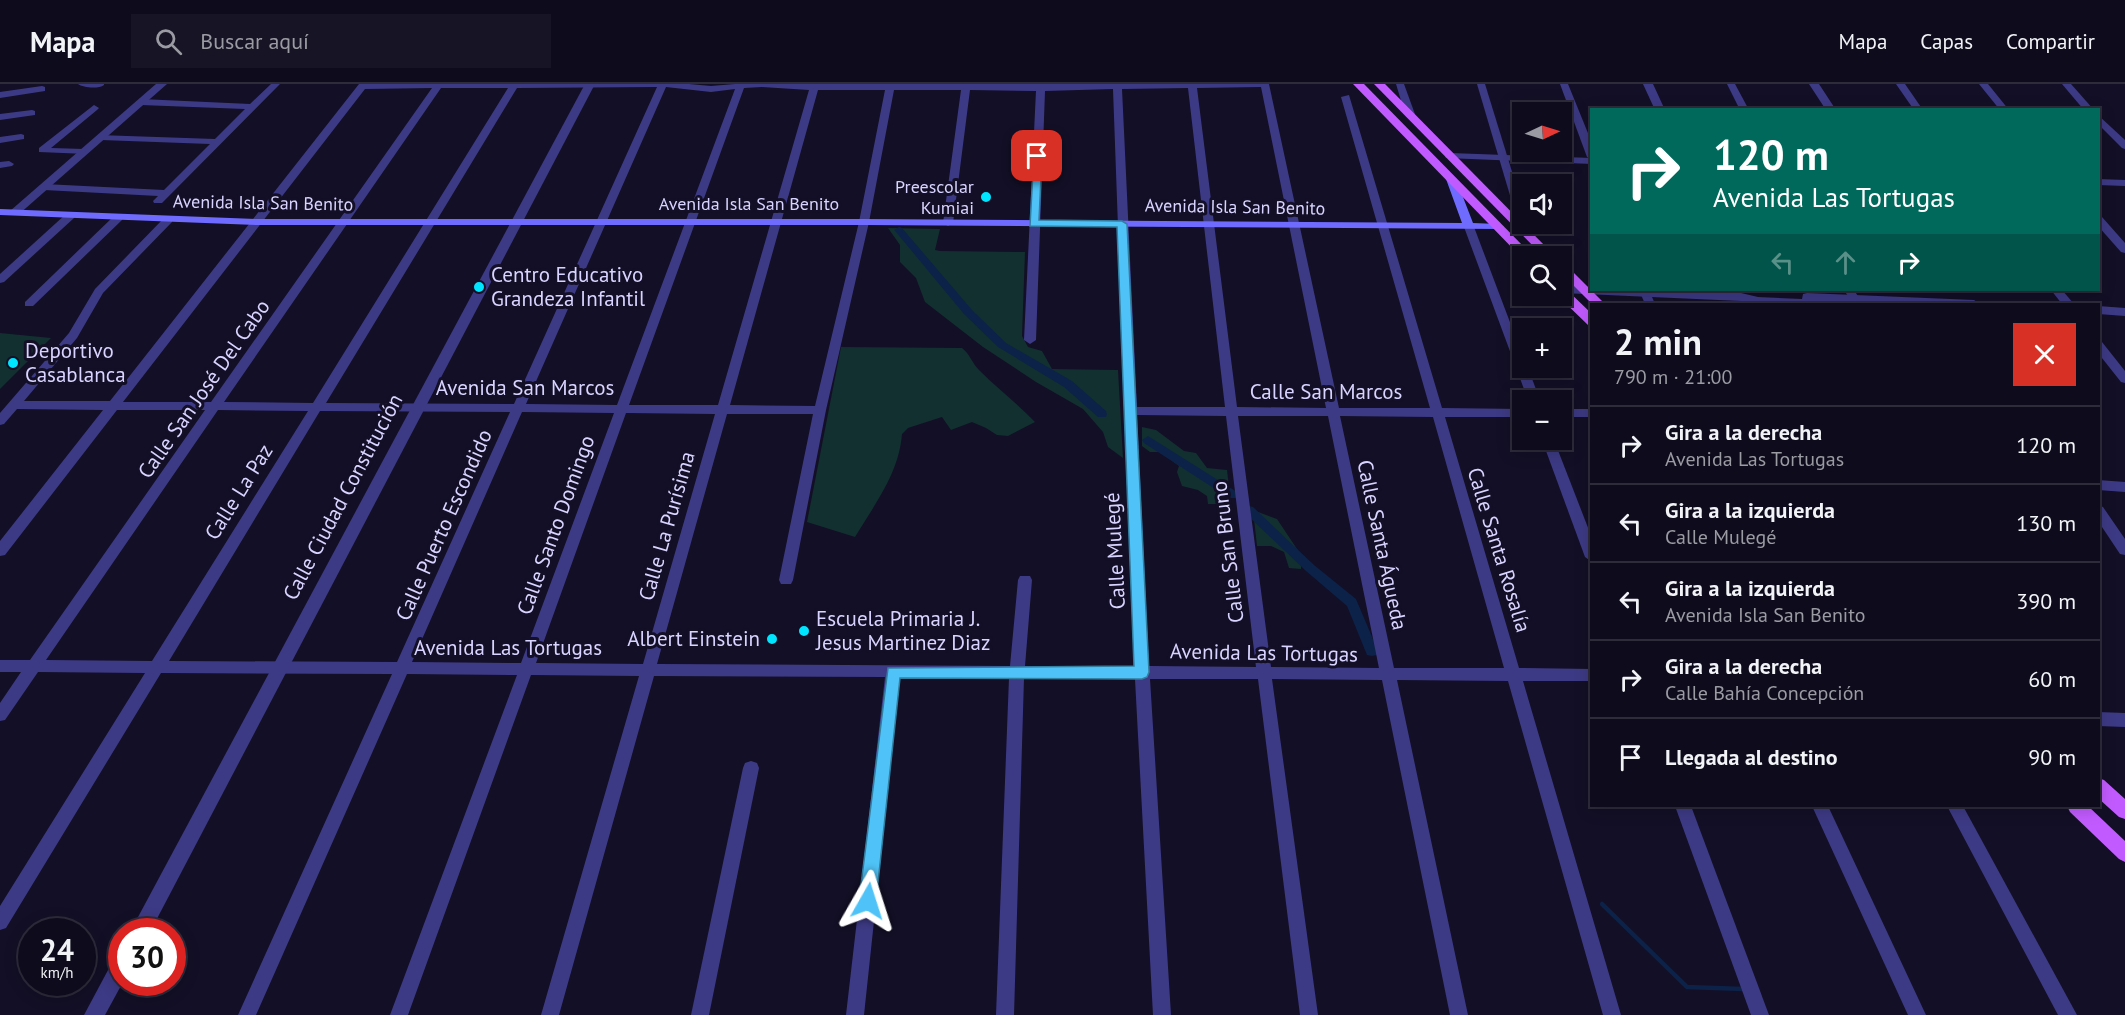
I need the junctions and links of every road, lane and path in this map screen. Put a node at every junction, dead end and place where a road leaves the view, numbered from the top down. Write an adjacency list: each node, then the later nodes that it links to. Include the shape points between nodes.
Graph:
1 (82, 84): 2 (street)
2 (89, 84): 18 (street)
3 (162, 84): 33 (street)
4 (276, 84): 34 (street)
5 (663, 84): 22 (street); 23 (street, via 711,89); 72 (street, Calle Puerto Escondido)
6 (1265, 84): 28 (street); 80 (street, Calle Santa Águeda)
7 (1358, 84): 56 (main road)
8 (1379, 84): 44 (main road)
9 (1400, 84): 44 (street)
10 (1481, 84): 54 (street)
11 (1564, 84): 52 (street)
12 (1648, 84): 36 (street)
13 (1731, 84): 37 (street)
14 (1814, 84): 38 (street)
15 (1900, 84): 39 (street)
16 (1983, 84): 40 (street)
17 (2066, 84): 41 (street)
18 (100, 85)
19 (363, 85): 20 (street); 68 (street)
20 (438, 85): 21 (street); 69 (street, Calle San José Del Cabo)
21 (515, 85): 22 (street); 70 (street, Calle La Paz)
22 (589, 85): 71 (street, Calle Ciudad Constitución)
23 (740, 85): 24 (street); 74 (street, Calle Santo Domingo)
24 (815, 85): 25 (street); 75 (street, Calle La Purísima)
25 (890, 85): 26 (street); 73 (street)
26 (966, 85): 29 (street); 76 (street)
27 (1117, 85): 28 (street); 29 (street); 78 (street, Calle Mulegé)
28 (1192, 85): 79 (street, Calle San Bruno)
29 (1041, 86): 77 (street)
30 (42, 89): 31 (street)
31 (0, 95)
32 (1346, 97): 81 (street, Calle Santa Rosalía)
33 (141, 102): 34 (street); 47 (street)
34 (253, 107): 49 (street)
35 (94, 108): 51 (street, via 42,150)
36 (1659, 108)
37 (1744, 108)
38 (1831, 108)
39 (1918, 108)
40 (2003, 108)
41 (2088, 108)
42 (32, 112): 43 (street)
43 (0, 117)
44 (1412, 117): 53 (main road)
45 (2100, 120): 50 (street)
46 (21, 137): 48 (street)
47 (101, 137): 49 (street); 51 (street)
48 (0, 140)
49 (218, 142): 60 (street, via 162,197)
50 (2125, 146)
51 (84, 152): 60 (street)
52 (1590, 154)
53 (1450, 156): 54 (street); 63 (main road)
54 (1504, 157): 55 (street); 58 (street)
55 (1590, 159)
56 (1451, 179): 82 (main road); 83 (main road)
57 (2100, 182): 59 (street)
58 (1512, 183)
59 (2125, 183)
60 (44, 187): 62 (street)
61 (0, 212): 62 (main road, Avenida Isla San Benito)
62 (14, 213): 64 (main road, Avenida Isla San Benito)
63 (1512, 214)
64 (70, 216): 65 (main road, Avenida Isla San Benito); 89 (street)
65 (118, 218): 66 (main road, Avenida Isla San Benito); 103 (street)
66 (168, 220): 68 (main road, Avenida Isla San Benito); 113 (street, via 99,291 73,336)
67 (2100, 221): 87 (street)
68 (257, 222): 69 (main road, Avenida Isla San Benito); 114 (street)
69 (344, 222): 70 (main road, Avenida Isla San Benito); 115 (street, Calle San José Del Cabo)
70 (429, 222): 71 (main road, Avenida Isla San Benito); 116 (street, Calle La Paz)
71 (516, 222): 72 (main road, Avenida Isla San Benito); 117 (street, Calle Ciudad Constitución)
72 (602, 222): 74 (main road, Avenida Isla San Benito); 118 (street, Calle Puerto Escondido)
73 (864, 222): 75 (main road, Avenida Isla San Benito); 76 (main road, Avenida Isla San Benito); 121 (street)
74 (689, 223): 75 (main road, Avenida Isla San Benito); 119 (street, Calle Santo Domingo)
75 (776, 223): 120 (street, Calle La Purísima)
76 (948, 223): 77 (main road, Avenida Isla San Benito)
77 (1034, 224): 78 (main road, Avenida Isla San Benito); 109 (street)
78 (1122, 224): 79 (main road, Avenida Isla San Benito); 122 (street, Calle Mulegé)
79 (1209, 224): 80 (main road, Avenida Isla San Benito); 123 (street, Calle San Bruno)
80 (1296, 225): 81 (main road, Avenida Isla San Benito); 124 (street, Calle Santa Águeda)
81 (1384, 227): 82 (main road, Avenida Isla San Benito); 125 (street, Calle Santa Rosalía)
82 (1469, 227): 83 (main road, Avenida Isla San Benito); 112 (street)
83 (1498, 227): 85 (main road)
84 (1531, 234): 86 (main road)
85 (1517, 246)
86 (1541, 246)
87 (2125, 250)
88 (1572, 278): 90 (main road)
89 (0, 280)
90 (1583, 290): 91 (street); 92 (street); 99 (main road)
91 (1572, 291)
92 (1590, 291)
93 (1594, 291): 95 (street)
94 (2057, 291): 102 (street)
95 (1647, 296): 96 (street)
96 (1753, 297): 97 (street); 100 (street)
97 (1854, 298): 101 (street)
98 (1572, 301): 107 (main road)
99 (1598, 303)
100 (1809, 303)
101 (1943, 303)
102 (2067, 303)
103 (29, 304)
104 (2100, 310): 105 (street)
105 (2125, 312)
106 (2100, 319): 108 (street)
107 (1590, 320)
108 (2125, 320)
109 (1030, 339)
110 (2100, 348): 111 (street)
111 (2125, 379)
112 (1530, 390)
113 (14, 405): 114 (street, Avenida San Marcos); 129 (street)
114 (114, 406): 115 (street, Avenida San Marcos); 135 (street)
115 (215, 406): 116 (street, Avenida San Marcos); 140 (street, Calle San José Del Cabo)
116 (316, 407): 117 (street, Avenida San Marcos); 141 (street, Calle La Paz)
117 (418, 407): 118 (street, Avenida San Marcos); 142 (street, Calle Ciudad Constitución)
118 (518, 408): 119 (street, Avenida San Marcos); 143 (street, Calle Puerto Escondido)
119 (621, 408): 120 (street, Avenida San Marcos); 144 (street, Calle Santo Domingo)
120 (723, 409): 121 (street, Avenida San Marcos); 145 (street, Calle La Purísima)
121 (820, 410): 137 (street)
122 (1130, 411): 123 (street, Calle San Marcos); 147 (street, Calle Mulegé)
123 (1233, 411): 124 (street, Calle San Marcos); 149 (street, Calle San Bruno)
124 (1333, 411): 125 (street, Calle San Marcos); 150 (street, Calle Santa Águeda)
125 (1436, 412): 126 (street, Calle San Marcos); 152 (street, Calle Santa Rosalía)
126 (1512, 412)
127 (1572, 413): 128 (street)
128 (1590, 413)
129 (0, 421)
130 (1552, 450): 136 (street)
131 (2100, 485): 132 (street)
132 (2125, 487)
133 (2100, 513): 134 (street)
134 (2125, 550)
135 (0, 551)
136 (1590, 552)
137 (786, 580)
138 (1025, 580): 148 (street)
139 (0, 666): 140 (street, Avenida Las Tortugas)
140 (34, 666): 141 (street, Avenida Las Tortugas); 153 (street, Calle San José Del Cabo)
141 (156, 667): 142 (street, Avenida Las Tortugas); 167 (street, Calle La Paz)
142 (280, 668): 143 (street, Avenida Las Tortugas); 166 (street, Calle Ciudad Constitución)
143 (403, 669): 144 (street, Avenida Las Tortugas); 170 (street, Calle Puerto Escondido)
144 (525, 670): 145 (street, Avenida Las Tortugas); 171 (street, Calle Santo Domingo)
145 (648, 670): 146 (street, Avenida Las Tortugas); 172 (street, Calle La Purísima)
146 (893, 672): 148 (street, Avenida Las Tortugas); 174 (street)
147 (1142, 672): 148 (street, Avenida Las Tortugas); 149 (street, Avenida Las Tortugas); 176 (street, Calle Mulegé)
148 (1017, 673): 175 (street)
149 (1265, 674): 150 (street, Avenida Las Tortugas); 177 (street, Calle San Bruno)
150 (1388, 675): 152 (street, Avenida Las Tortugas); 178 (street, Calle Santa Águeda)
151 (1590, 675): 152 (street, Avenida Las Tortugas)
152 (1515, 676): 179 (street, Calle Santa Rosalía)
153 (0, 716)
154 (2100, 718): 155 (street)
155 (2125, 720)
156 (751, 768): 173 (street)
157 (2100, 788): 162 (main road)
158 (1683, 807): 180 (street)
159 (1820, 807): 181 (street)
160 (1956, 807): 182 (street)
161 (2077, 807): 163 (main road)
162 (2125, 811)
163 (2108, 836): 164 (main road); 165 (street)
164 (2125, 853)
165 (2125, 864)
166 (146, 918)
167 (0, 922)
168 (108, 990): 169 (street)
169 (94, 1015)
170 (247, 1015)
171 (399, 1015)
172 (550, 1015)
173 (700, 1015)
174 (855, 1015)
175 (1005, 1015)
176 (1162, 1015)
177 (1310, 1015)
178 (1459, 1015)
179 (1612, 1015)
180 (1760, 1015)
181 (1917, 1015)
182 (2068, 1015)

